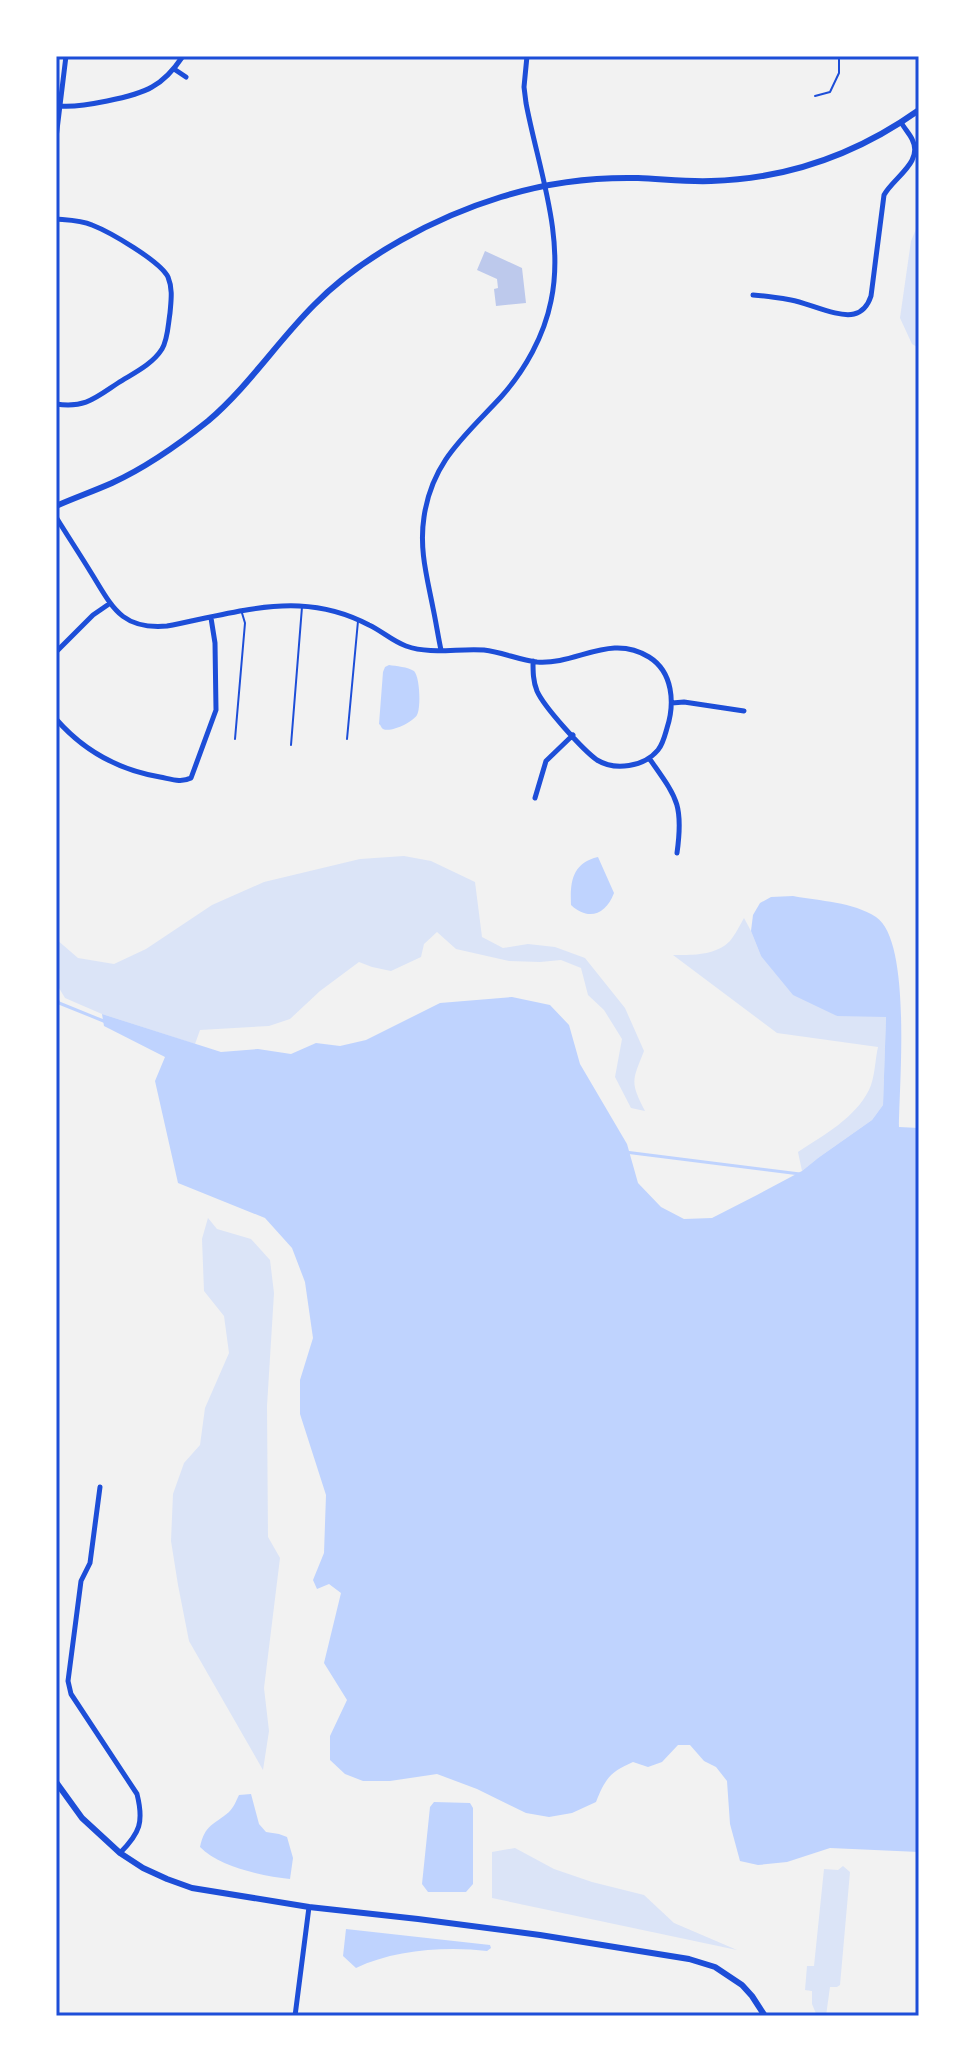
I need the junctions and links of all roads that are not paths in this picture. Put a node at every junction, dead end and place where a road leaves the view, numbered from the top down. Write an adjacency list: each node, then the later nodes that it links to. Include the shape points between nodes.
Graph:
1 (66, 56): 6 (street)
2 (183, 56): 4 (street)
3 (527, 56): 10 (street, via 526,103)
4 (174, 69): 5 (street); 6 (street, via 141,92)
5 (186, 77)
6 (60, 106): 9 (street)
7 (919, 110): 8 (street)
8 (901, 122): 10 (street, via 837,156 764,177 608,178); 12 (street, via 915,153 884,195 868,305 853,315)
9 (56, 138)
10 (544, 186): 14 (street, via 460,212 384,252 315,304 193,433 148,464); 21 (street, via 555,276 543,328 518,376 450,450 429,494 422,541)
11 (56, 219): 13 (street, via 91,224 153,260 165,272 172,294 165,343 155,358 90,402)
12 (753, 295)
13 (56, 404)
14 (56, 506)
15 (56, 517): 16 (street)
16 (109, 604): 19 (street, via 126,619 153,627); 22 (street)
17 (302, 606): 18 (street); 20 (street); 30 (lane)
18 (241, 612): 19 (street); 28 (lane, via 245,623)
19 (211, 618): 26 (street, via 216,710 191,778 152,776 122,766 89,749)
20 (358, 620): 21 (street, via 403,645); 29 (lane)
21 (441, 650): 23 (street, via 497,652)
22 (56, 652)
23 (533, 661): 24 (street, via 555,662 600,649 639,652 666,676); 27 (street, via 539,694)
24 (672, 703): 25 (street); 31 (street, via 664,738)
25 (744, 711)
26 (56, 719)
27 (573, 735): 31 (street, via 599,761 611,765); 32 (street, via 546,761)
28 (235, 739)
29 (347, 739)
30 (291, 745)
31 (649, 758): 33 (street, via 674,794 681,825)
32 (535, 798)
33 (677, 853)
34 (100, 1487): 36 (street, via 68,1681 71,1694 137,1794 141,1822)
35 (56, 1782): 36 (street, via 82,1818)
36 (120, 1853): 37 (street, via 192,1888)
37 (309, 1907): 38 (street); 39 (street, via 540,1935 702,1962 742,1985)
38 (295, 2016)
39 (765, 2016)

